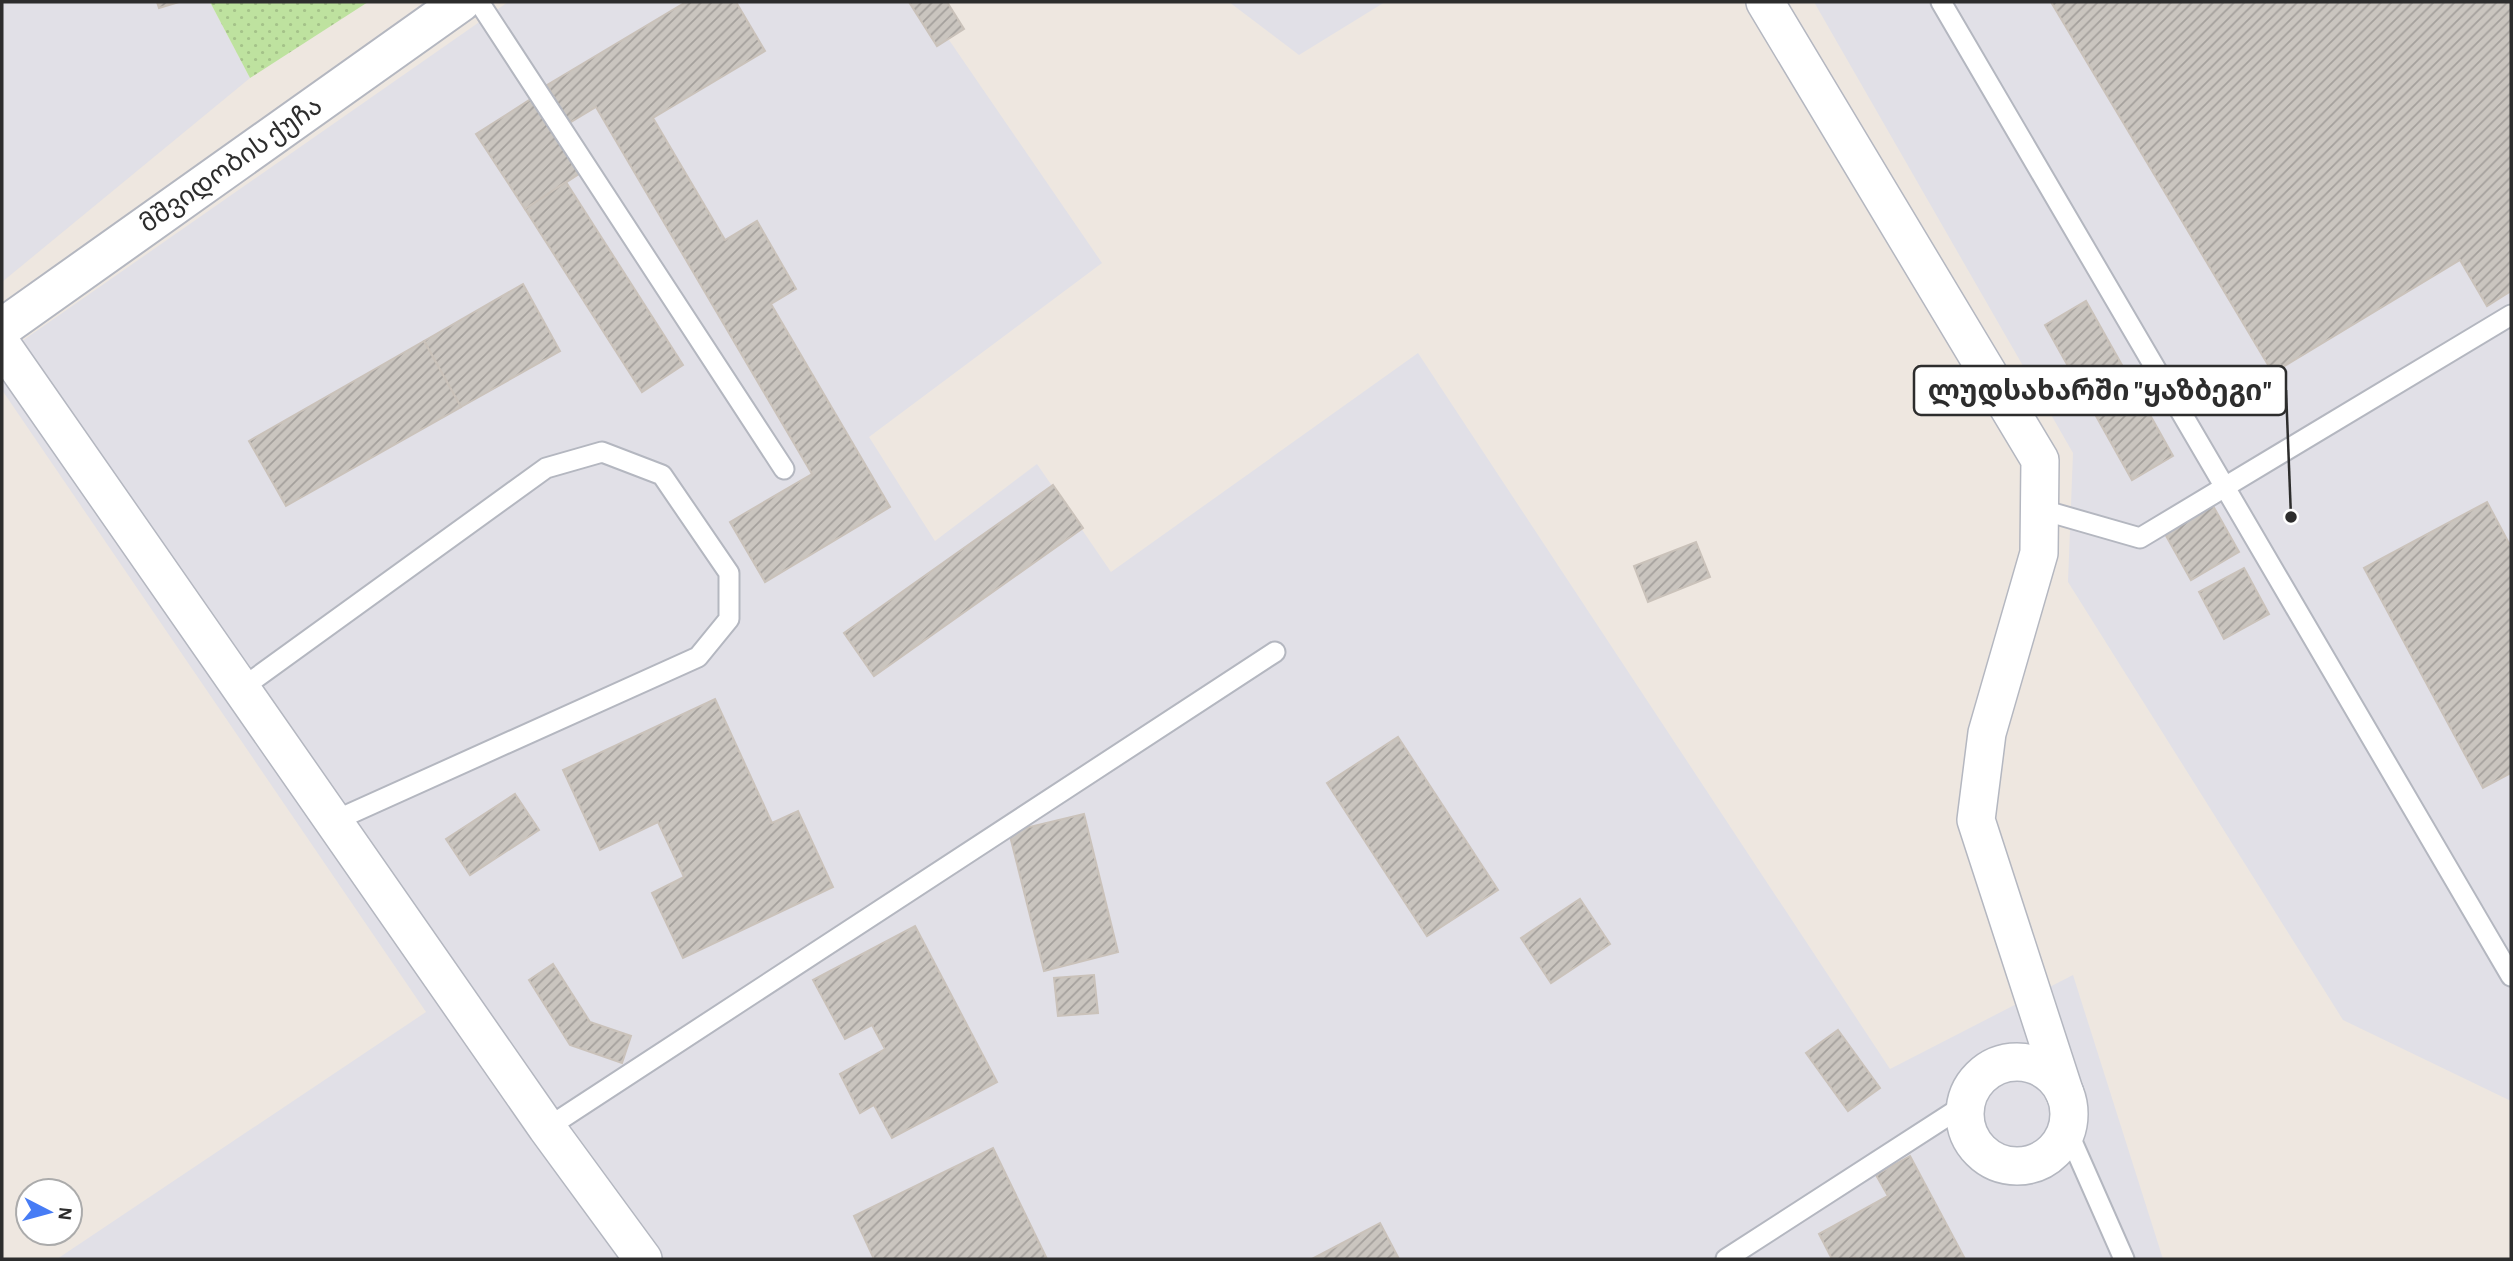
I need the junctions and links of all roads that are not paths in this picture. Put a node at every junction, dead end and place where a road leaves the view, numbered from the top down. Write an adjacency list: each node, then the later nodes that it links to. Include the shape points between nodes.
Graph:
1 (461, 2): 6 (main road, მშვიდობის ქუჩა)
2 (479, 2): 8 (lane)
3 (1765, 2): 10 (street, via 2040,460)
4 (1941, 2): 9 (lane)
5 (2511, 315): 9 (lane)
6 (2, 328)
7 (2, 345): 12 (street)
8 (784, 469)
9 (2225, 487): 10 (lane, via 2140,538); 14 (lane)
10 (2039, 509): 16 (street, via 2039,553 1987,733 1976,820)
11 (1275, 652): 17 (lane)
12 (242, 688): 13 (street); 13 (lane, via 546,468 602,452 662,475 729,573 729,619 698,657)
13 (334, 821): 17 (street)
14 (2511, 976)
15 (1966, 1104): 16 (street, via 1972,1088 1996,1066 2029,1063 2057,1080); 16 (street, via 1970,1136 1980,1151 2012,1166 2046,1158 2059,1146); 19 (lane)
16 (2066, 1112): 20 (lane)
17 (547, 1128): 18 (street)
18 (643, 1259)
19 (1726, 1259)
20 (2124, 1259)

